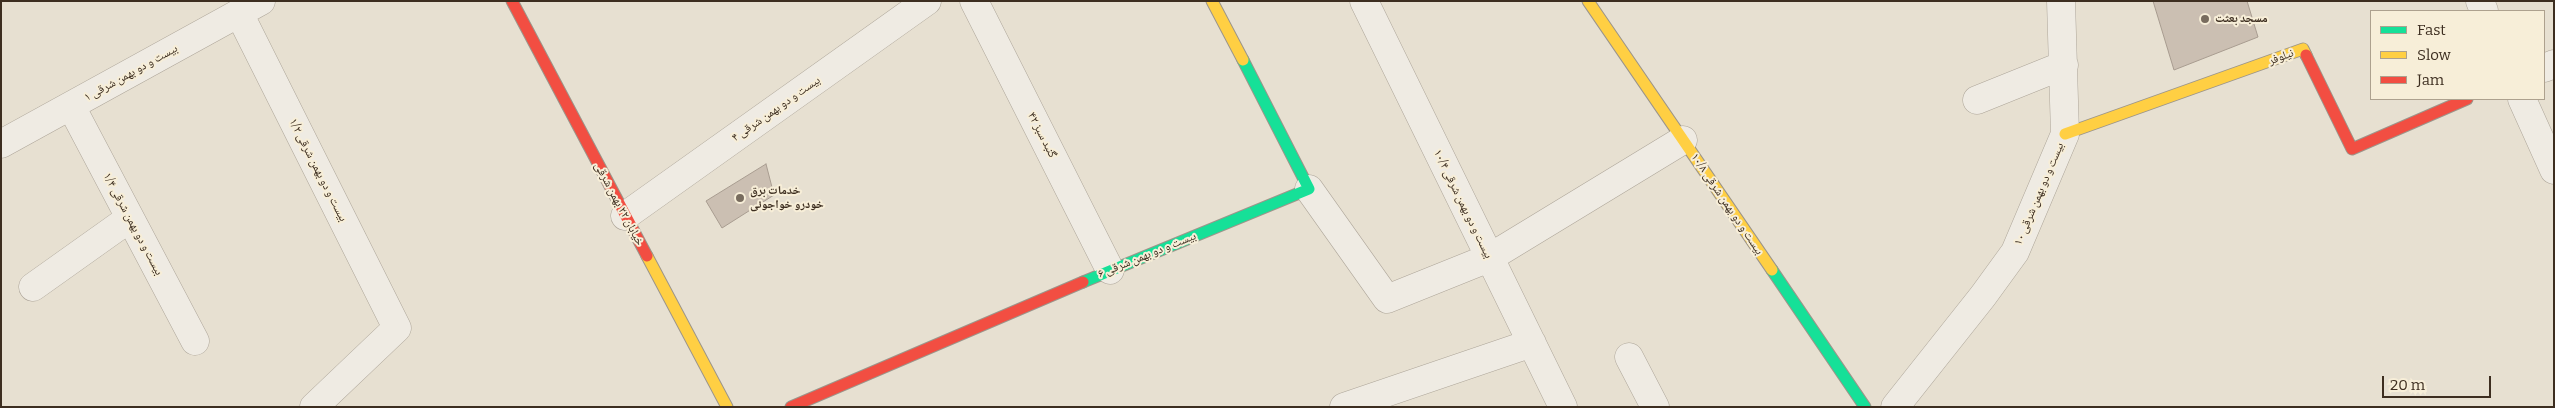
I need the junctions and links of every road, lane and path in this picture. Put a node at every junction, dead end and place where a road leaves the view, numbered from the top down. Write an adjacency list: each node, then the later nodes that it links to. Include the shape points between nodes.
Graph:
1 (512, 1): 19 (street, خیابان ۲۲ بهمن شرقی)
2 (926, 1): 19 (street, بیست و دو بهمن شرقی ۴)
3 (974, 1): 22 (street, گنبد سبز ۴۲)
4 (1212, 1): 18 (street)
5 (1364, 1): 21 (street, بیست و دو بهمن شرقی ۱۰/۴)
6 (1588, 1): 16 (street, بیست و دو بهمن شرقی ۱۰/۸)
7 (2062, 1): 9 (street, بیست و دو بهمن شرقی ۱۰)
8 (250, 7): 13 (street, بیست و دو بهمن شرقی ۱); 27 (street, بیست و دو بهمن شرقی ۱/۲, via 397,328)
9 (2064, 65): 10 (street); 14 (street, بیست و دو بهمن شرقی ۱۰)
10 (1977, 100)
11 (2465, 100): 14 (street, نیلوفر, via 2352,149 2303,49)
12 (2522, 100): 17 (street)
13 (71, 106): 15 (street, بیست و دو بهمن شرقی ۱); 20 (street, بیست و دو بهمن شرقی ۱/۴)
14 (2065, 134): 34 (street, بیست و دو بهمن شرقی ۱۰, via 2015,252)
15 (3, 139)
16 (1683, 140): 21 (street); 33 (street, بیست و دو بهمن شرقی ۱۰/۸)
17 (2554, 170)
18 (1309, 189): 21 (street, via 1387,299); 22 (street, بیست و دو بهمن شرقی ۶)
19 (625, 216): 28 (street, خیابان ۲۲ بهمن شرقی)
20 (130, 218): 23 (street); 24 (street, بیست و دو بهمن شرقی ۱/۴)
21 (1490, 258): 25 (street, بیست و دو بهمن شرقی ۱۰/۴)
22 (1110, 270): 29 (street, بیست و دو بهمن شرقی ۶)
23 (33, 287)
24 (195, 341)
25 (1532, 343): 30 (street); 31 (street, بیست و دو بهمن شرقی ۱۰/۴)
26 (1629, 357): 32 (street)
27 (314, 407)
28 (727, 407)
29 (792, 407)
30 (1344, 407)
31 (1563, 407)
32 (1655, 407)
33 (1865, 407)
34 (1895, 407)

